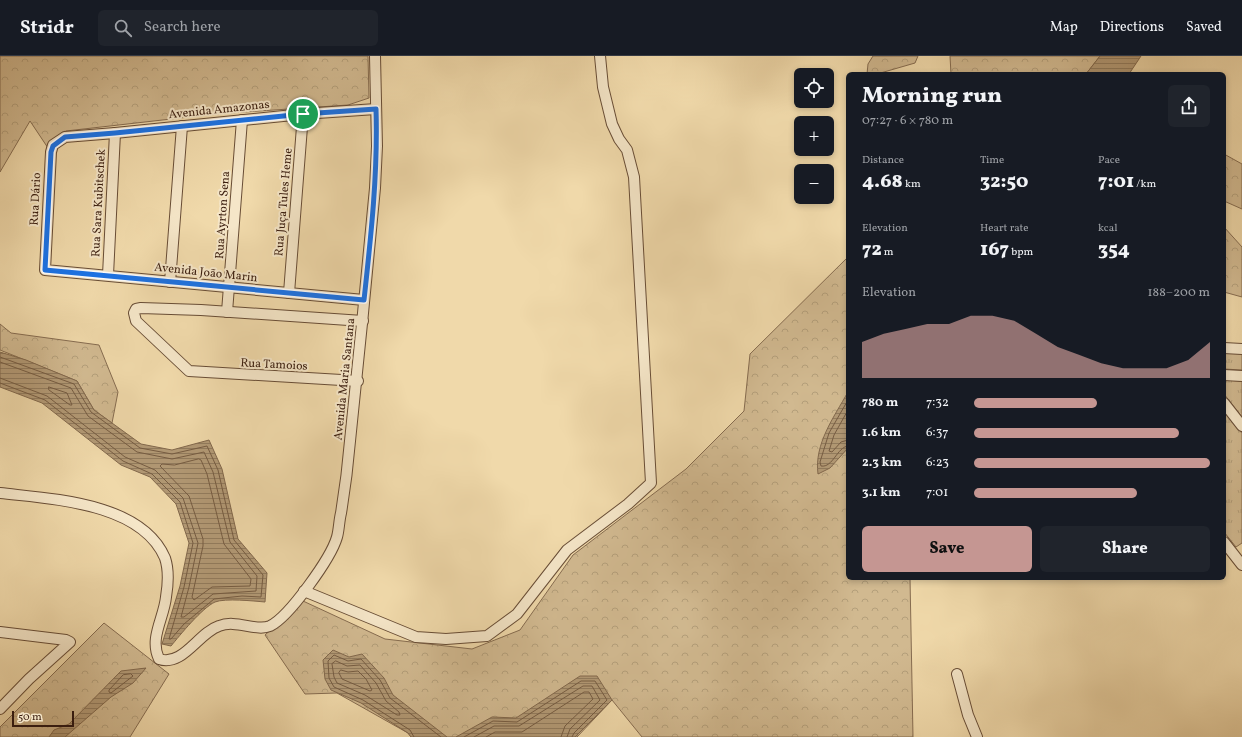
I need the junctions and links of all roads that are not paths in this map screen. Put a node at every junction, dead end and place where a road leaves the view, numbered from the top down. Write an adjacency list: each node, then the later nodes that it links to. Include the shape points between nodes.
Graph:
1 (375, 56): 3 (street, Avenida Maria Santana)
2 (600, 56): 27 (street, via 603,86 612,124 627,150 634,177 651,483 628,504 567,550 517,614 487,636 446,639 416,636)
3 (376, 109): 4 (street, Avenida Amazonas); 14 (street, Avenida Maria Santana, via 375,188)
4 (303, 114): 5 (street, Avenida Amazonas); 13 (street, Rua Juça Tules Heme)
5 (242, 120): 6 (street, Avenida Amazonas); 12 (street, Rua Ayrton Sena)
6 (182, 126): 7 (street, Avenida Amazonas); 11 (street)
7 (115, 133): 8 (street, Avenida Amazonas); 10 (street, Rua Sara Kubitschek)
8 (65, 137): 9 (street, Rua Dário, via 53,146 51,152)
9 (45, 270): 10 (street, Avenida João Marin)
10 (108, 275): 11 (street, Avenida João Marin)
11 (170, 282): 12 (street, Avenida João Marin)
12 (230, 288): 13 (street, Avenida João Marin); 15 (street, Rua Ayrton Sena)
13 (289, 293): 14 (street, Avenida João Marin)
14 (364, 300): 16 (street, Avenida Maria Santana)
15 (227, 312): 16 (street); 21 (street, Rua Tamoios, via 141,308 136,309 134,316 136,321 189,371)
16 (363, 321): 21 (street, Avenida Maria Santana)
17 (1226, 348): 18 (street)
18 (1242, 349)
19 (1226, 375): 20 (street)
20 (1242, 376)
21 (358, 381): 27 (street, Avenida Maria Santana, via 349,464 337,537 327,561)
22 (1226, 406): 23 (street)
23 (1242, 426)
24 (0, 493): 27 (street, Avenida Maria Santana, via 99,509 124,518 143,530 157,544 165,560 168,577 166,599 154,645 159,659 171,660 179,657 222,624 270,626)
25 (1226, 544): 26 (street)
26 (1240, 559)
27 (302, 594)
28 (0, 632): 30 (street, via 70,642 28,679)
29 (957, 674): 31 (street)
30 (0, 709)
31 (977, 737)

